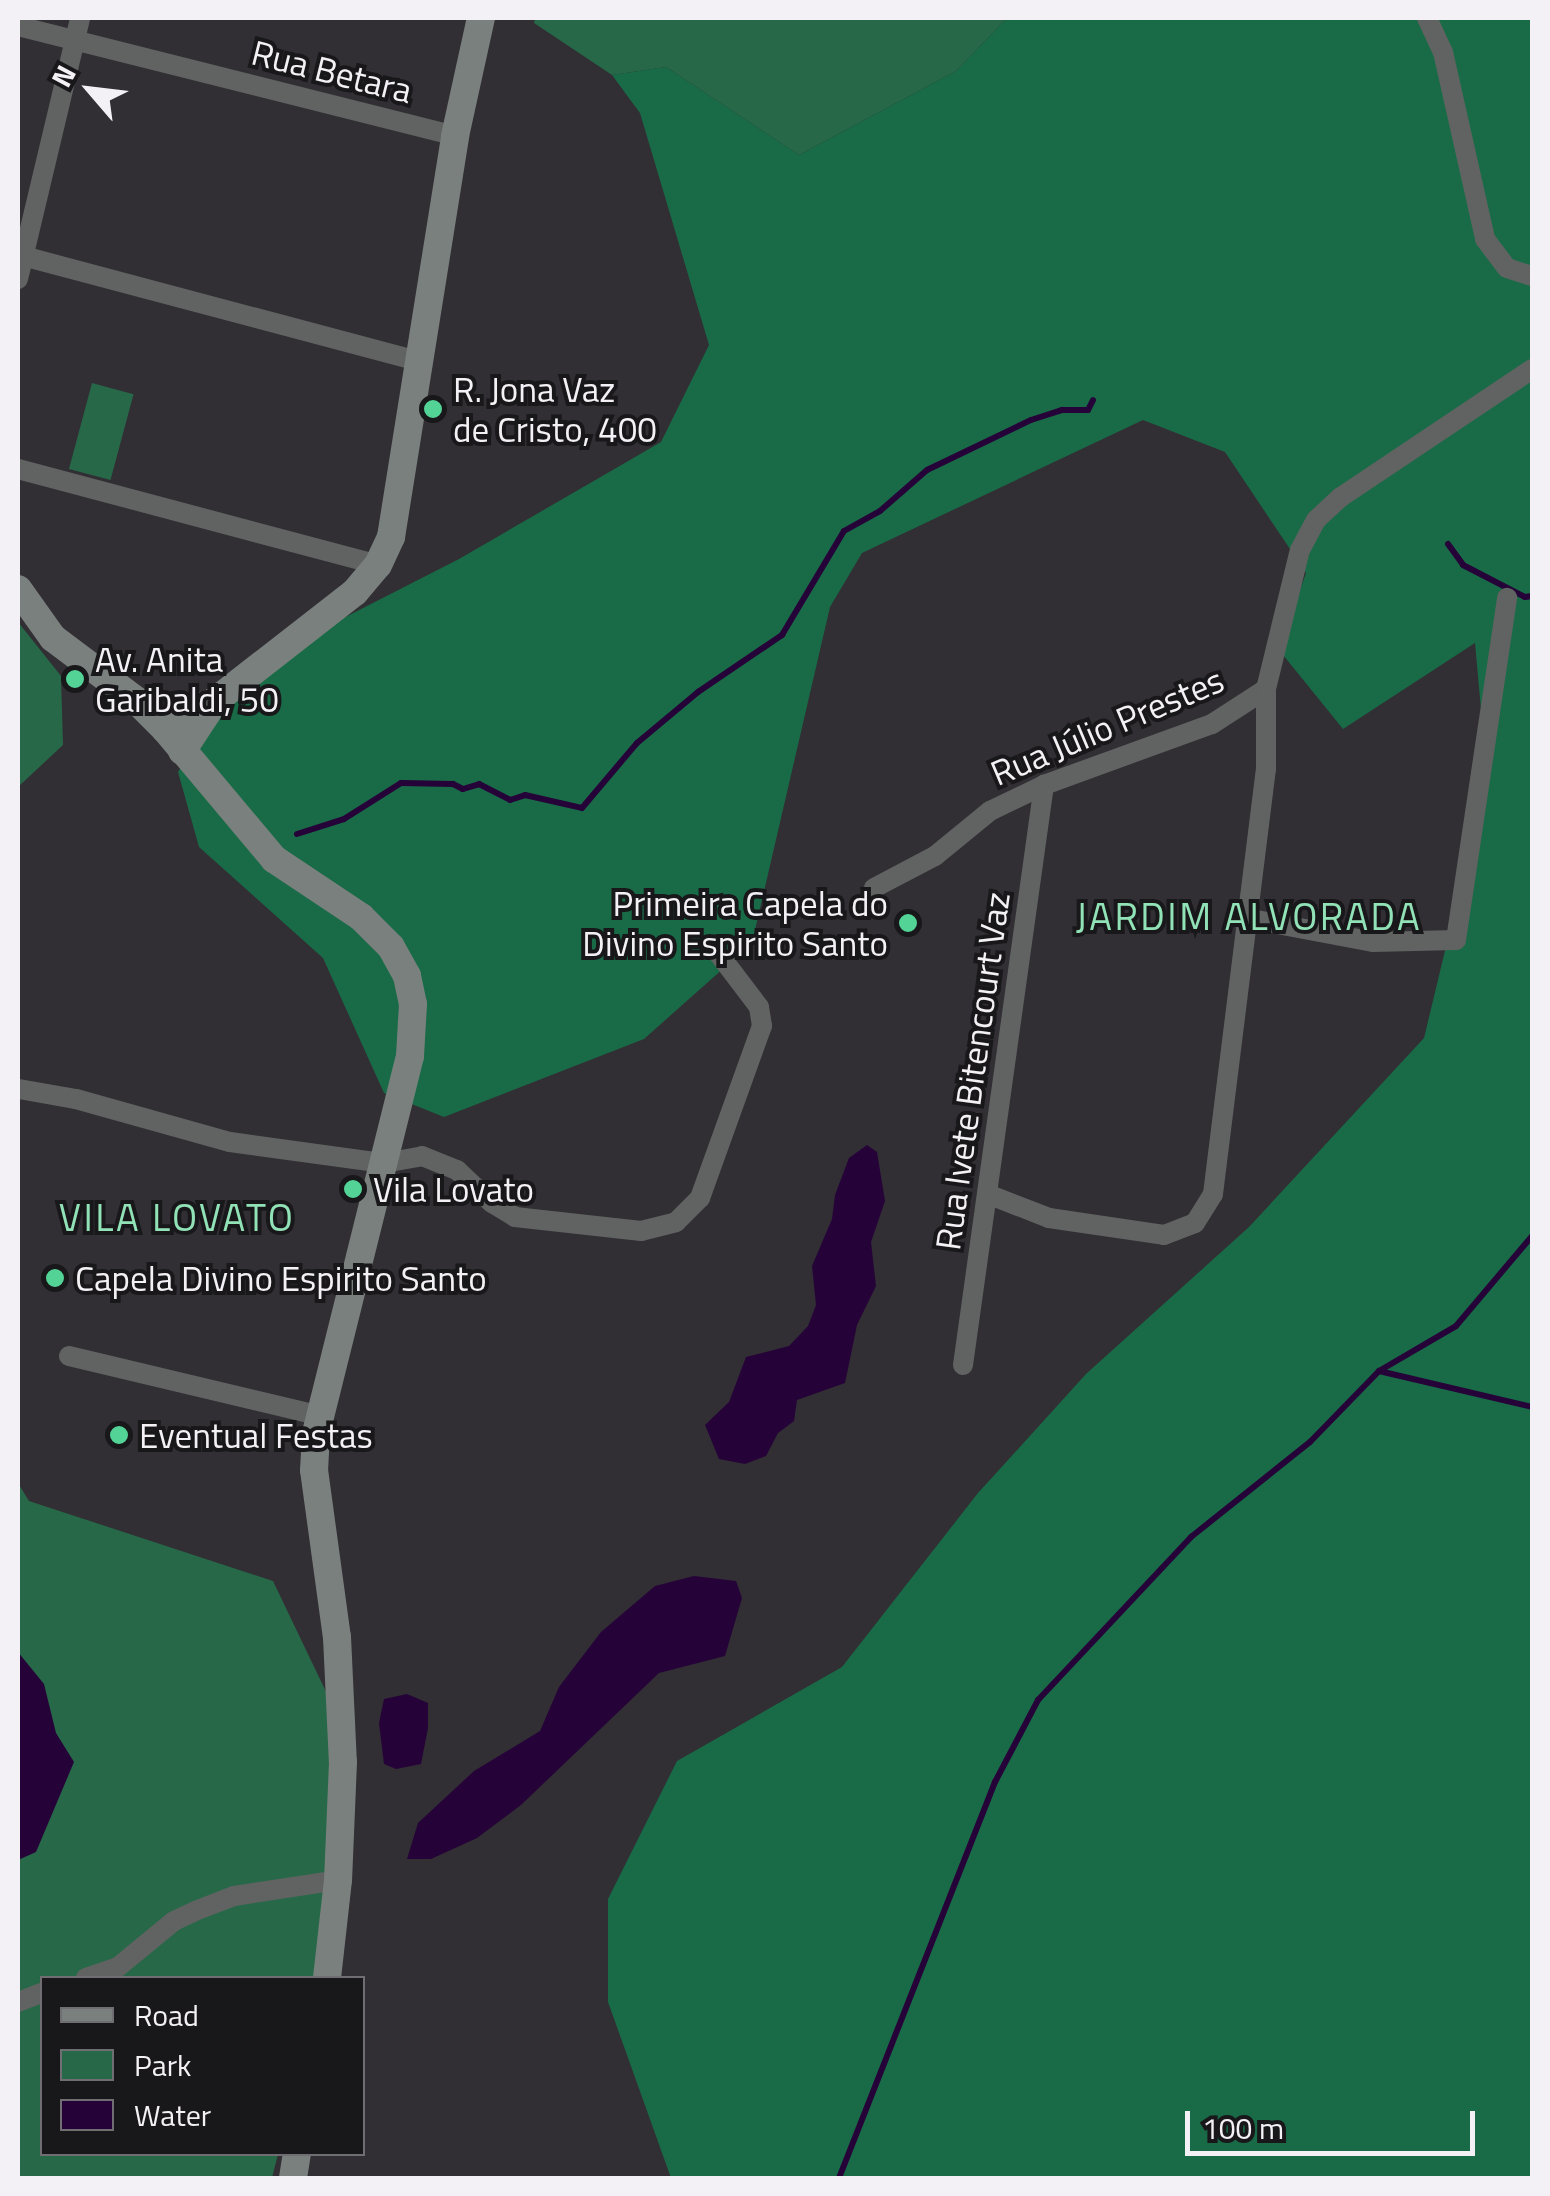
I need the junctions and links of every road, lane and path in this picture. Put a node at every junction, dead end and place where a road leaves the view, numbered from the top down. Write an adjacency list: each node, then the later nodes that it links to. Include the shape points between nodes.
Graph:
1 (80, 18): 5 (street)
2 (480, 18): 6 (street)
3 (1427, 18): 8 (street, via 1443,52 1485,239 1507,268)
4 (18, 26): 5 (street, Rua Betara)
5 (75, 40): 6 (street, Rua Betara); 7 (street)
6 (455, 136): 10 (street)
7 (24, 256): 9 (street); 10 (street)
8 (1532, 276)
9 (18, 278)
10 (420, 362): 13 (street, via 392,537)
11 (1532, 369): 16 (street, via 1316,520 1300,550)
12 (18, 469): 13 (street)
13 (378, 564): 17 (street, via 355,592 214,701 180,715)
14 (18, 588): 17 (street, via 53,638 137,702)
15 (1507, 598): 20 (street, via 1456,940 1373,942)
16 (1266, 689): 18 (street, Rua Júlio Prestes, via 1212,724); 20 (street, via 1266,769)
17 (174, 740): 23 (street, via 274,858 361,917 407,976 410,1056)
18 (1044, 785): 19 (street, Rua Júlio Prestes, via 990,811 934,856); 24 (street, Rua Ivete Bitencourt Vaz)
19 (874, 888)
20 (1246, 918): 24 (street, via 1213,1194 1195,1223 1164,1235 1049,1218)
21 (712, 945): 23 (street, via 760,1007 762,1026 700,1198 676,1222 641,1231 515,1217 457,1170 422,1156)
22 (19, 1088): 23 (street, via 230,1142)
23 (384, 1163): 27 (street)
24 (990, 1195): 26 (street, Rua Ivete Bitencourt Vaz)
25 (69, 1356): 27 (street)
26 (963, 1366)
27 (317, 1415): 28 (street, via 314,1470 342,1708)
28 (338, 1880): 29 (street, via 234,1896 195,1911 118,1968); 30 (street)
29 (92, 1976)
30 (327, 1976)

